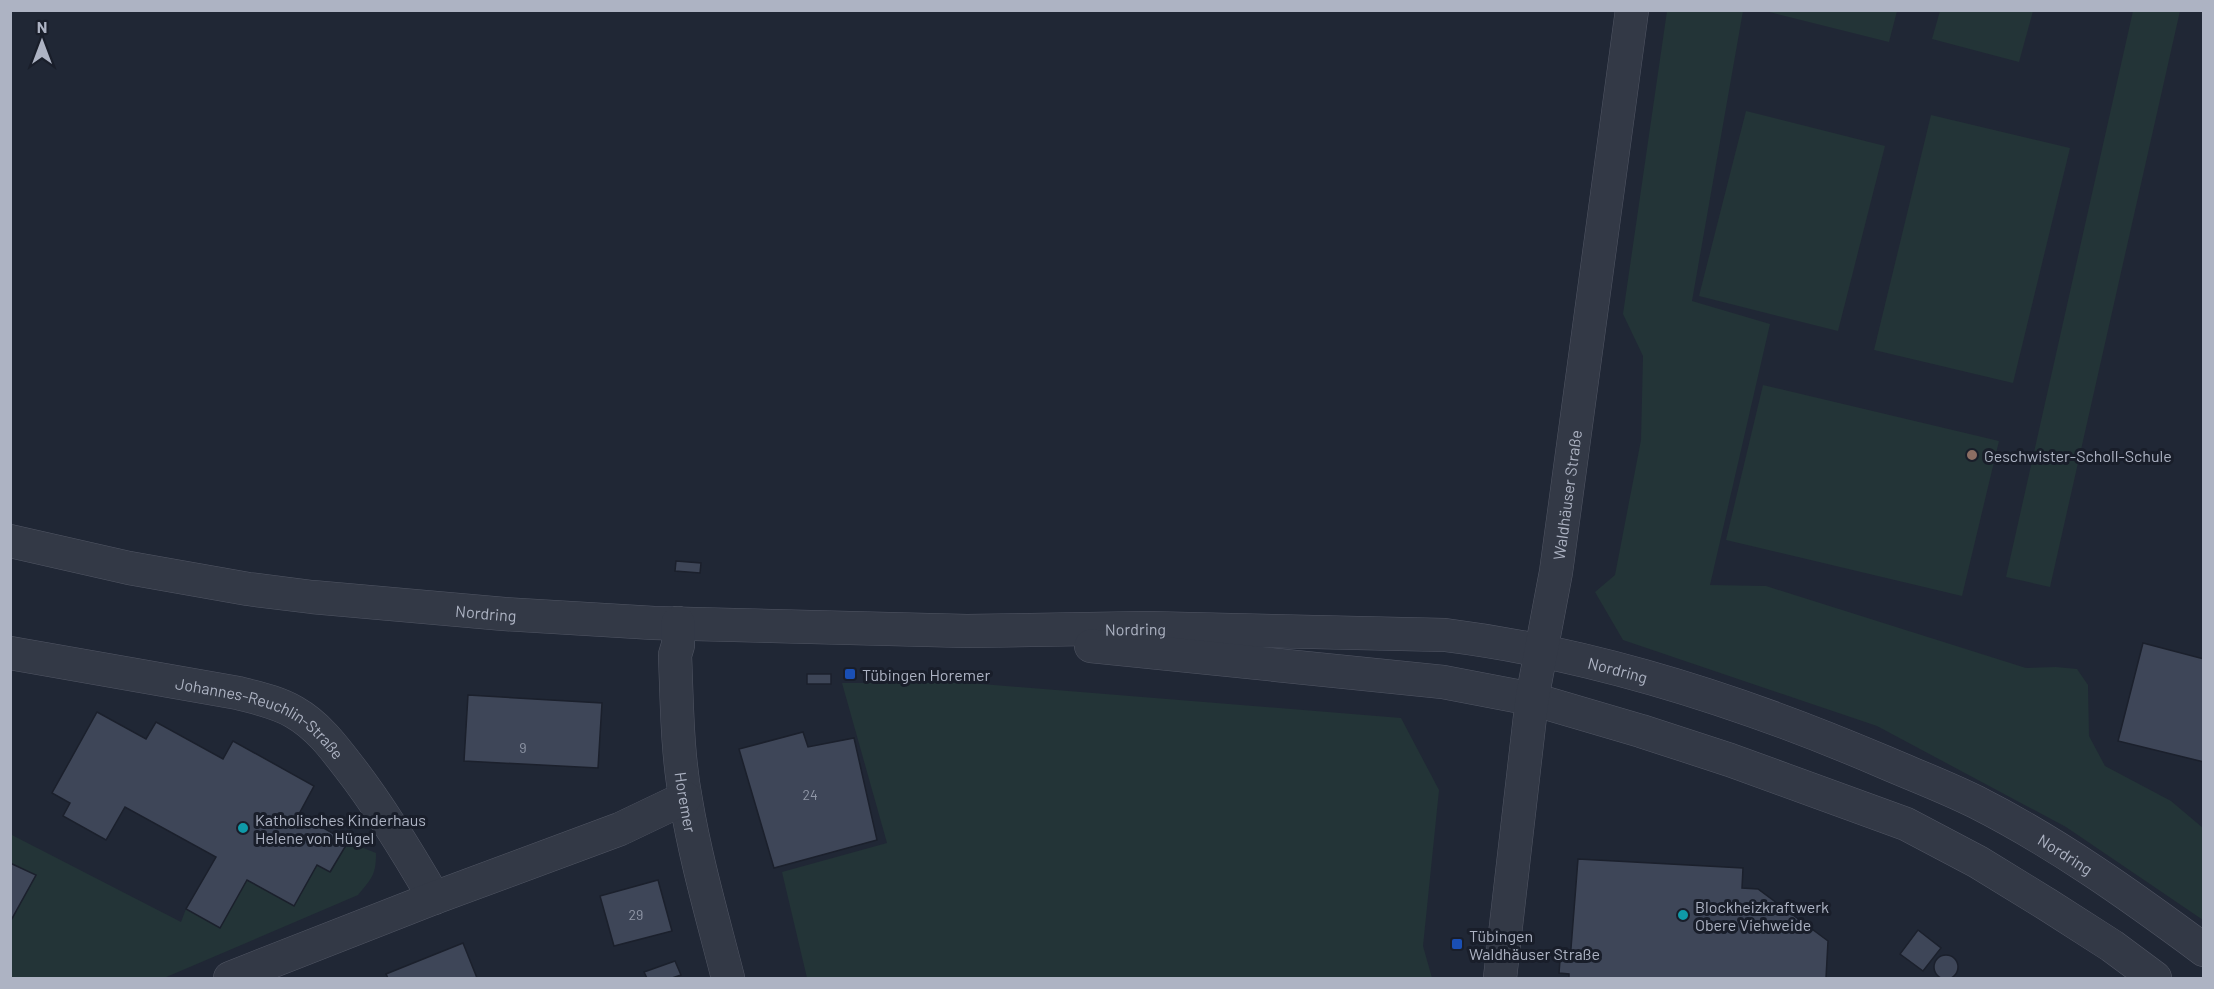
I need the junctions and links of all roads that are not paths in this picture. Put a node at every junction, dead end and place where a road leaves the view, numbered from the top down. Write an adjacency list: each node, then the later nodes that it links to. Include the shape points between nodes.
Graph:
1 (1632, 10): 5 (street, Waldhäuser Straße, via 1556,572)
2 (10, 541): 3 (street, Nordring, via 186,579 312,597 504,614)
3 (678, 623): 4 (street, Nordring); 8 (street, Horemer, via 675,655)
4 (967, 631): 5 (street, Nordring, via 1147,628 1445,635); 7 (street, Nordring, via 1443,682)
5 (1540, 650): 7 (street, Waldhäuser Straße); 10 (street, Nordring, via 1742,707 1975,801 2133,897)
6 (10, 653): 9 (street, Johannes-Reuchlin-Straße, via 238,693 295,712 330,741 361,782)
7 (1532, 699): 13 (street, Waldhäuser Straße); 14 (street, Nordring, via 1730,760 1906,824 2048,905)
8 (685, 798): 9 (street, via 609,833); 12 (street, Horemer)
9 (434, 898): 11 (street)
10 (2204, 950)
11 (230, 978)
12 (728, 978)
13 (1500, 978)
14 (2155, 978)

